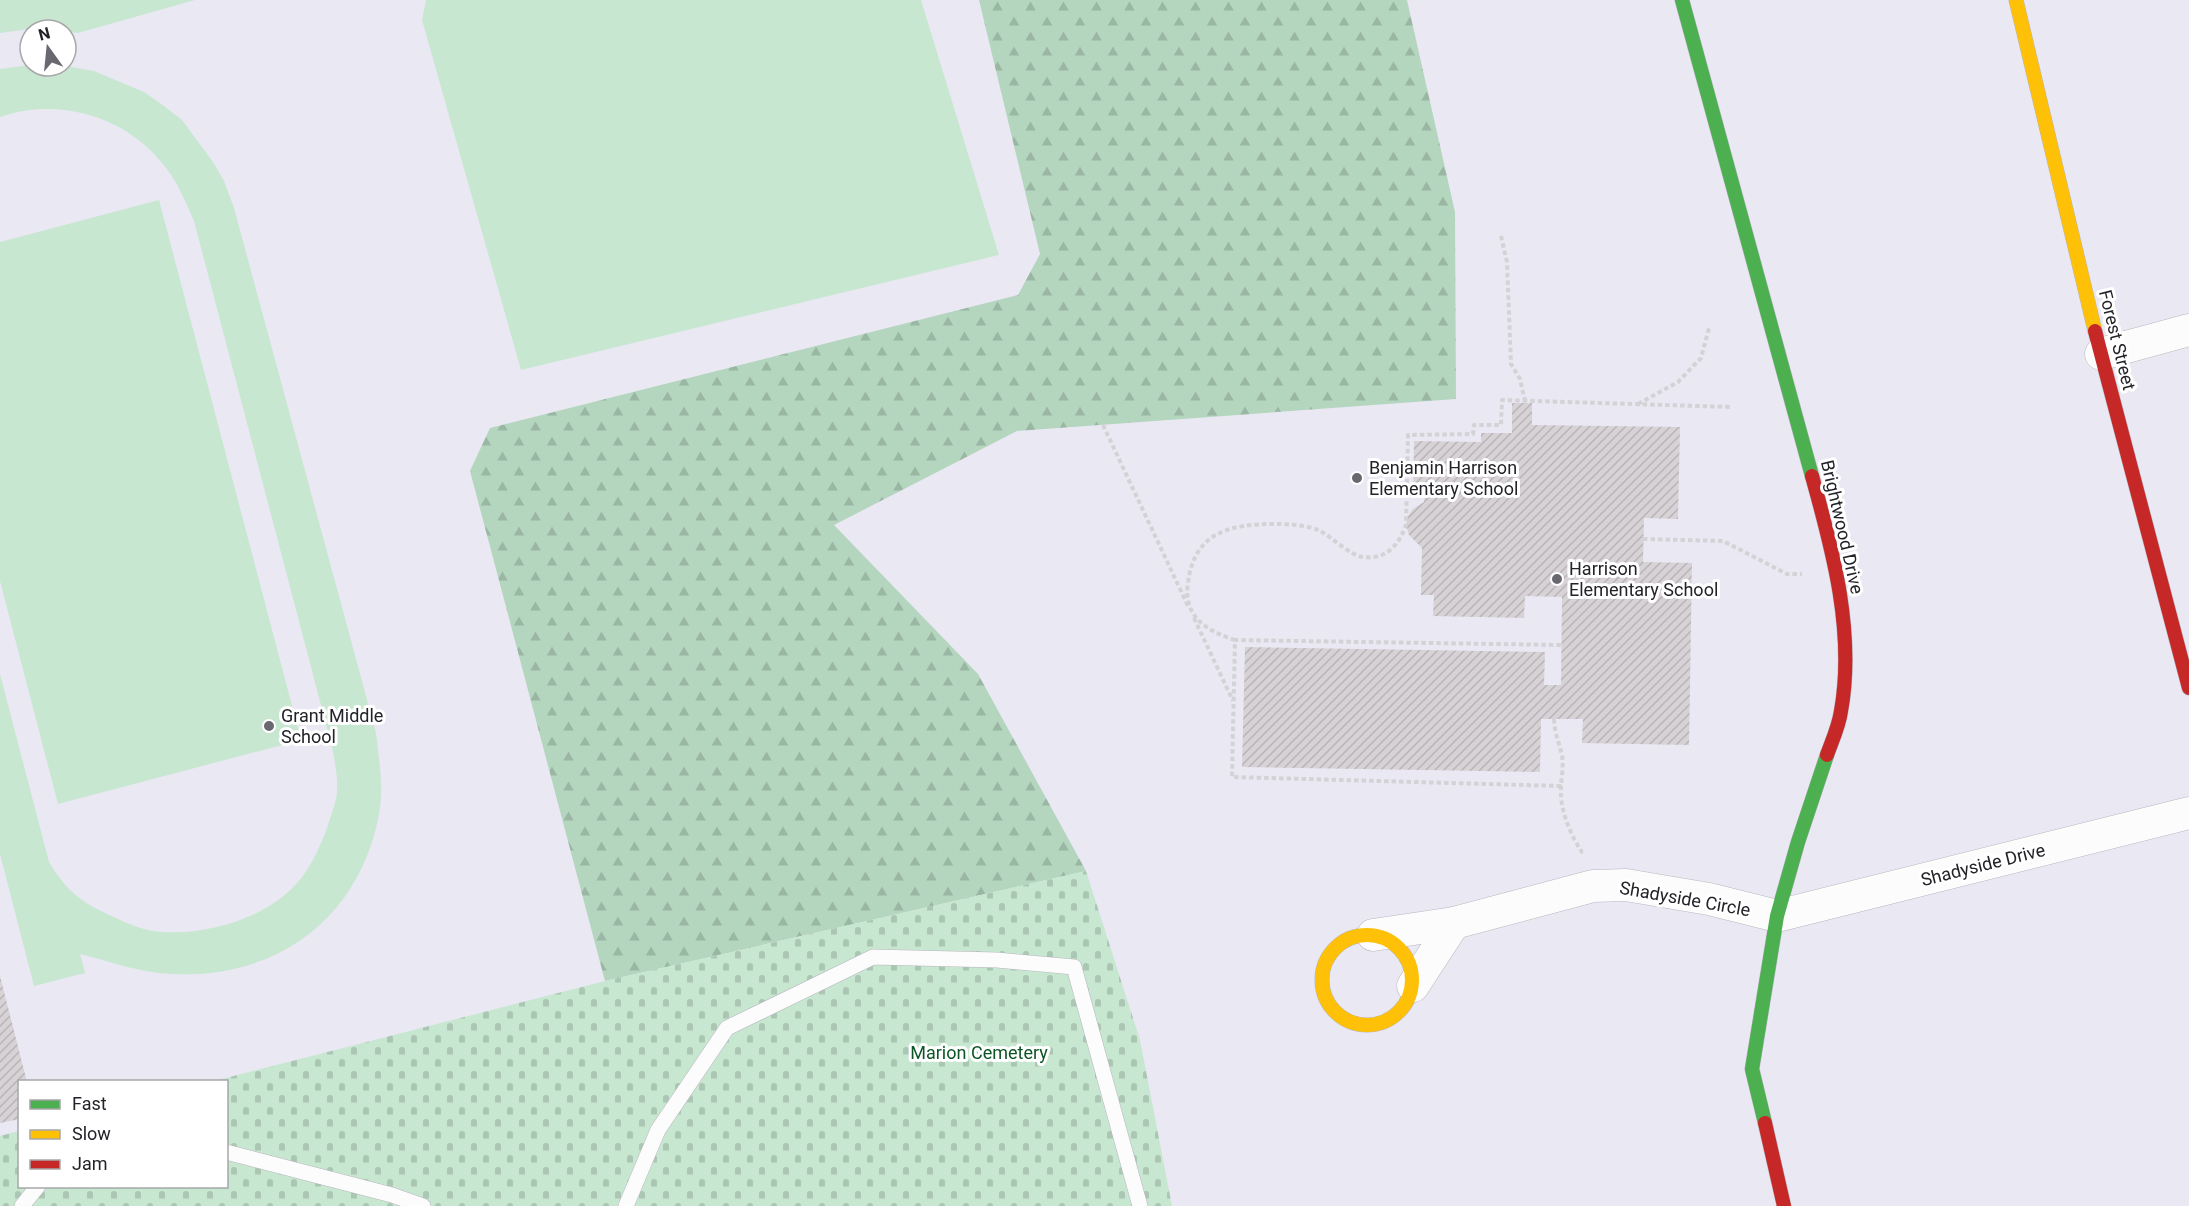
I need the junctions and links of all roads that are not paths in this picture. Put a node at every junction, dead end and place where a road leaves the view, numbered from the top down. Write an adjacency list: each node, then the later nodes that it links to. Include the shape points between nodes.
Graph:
1 (1682, 0): 7 (street, Brightwood Drive, via 1829,538 1841,606 1846,663 1841,713)
2 (2016, 0): 4 (street, Forest Street)
3 (2189, 330): 4 (street)
4 (2101, 354): 5 (street, Forest Street)
5 (2189, 688)
6 (2189, 813): 7 (street, Shadyside Drive)
7 (1777, 916): 8 (street, Shadyside Circle, via 1626,885 1593,886); 17 (street, Brightwood Drive, via 1752,1069)
8 (1454, 923): 9 (street, Shadyside Circle); 10 (street, Shadyside Circle)
9 (1373, 935): 10 (street, via 1390,940 1403,950); 10 (street, Shadyside Circle, via 1355,936 1339,944 1327,957 1323,992 1331,1008 1344,1020 1361,1026 1379,1024 1395,1016 1407,1003)
10 (1413, 986)
11 (228, 1153): 14 (lane)
12 (36, 1188): 13 (lane)
13 (22, 1206)
14 (423, 1206)
15 (626, 1206): 16 (lane, via 658,1130 728,1028 873,957 1074,966)
16 (1140, 1206)
17 (1784, 1206)

